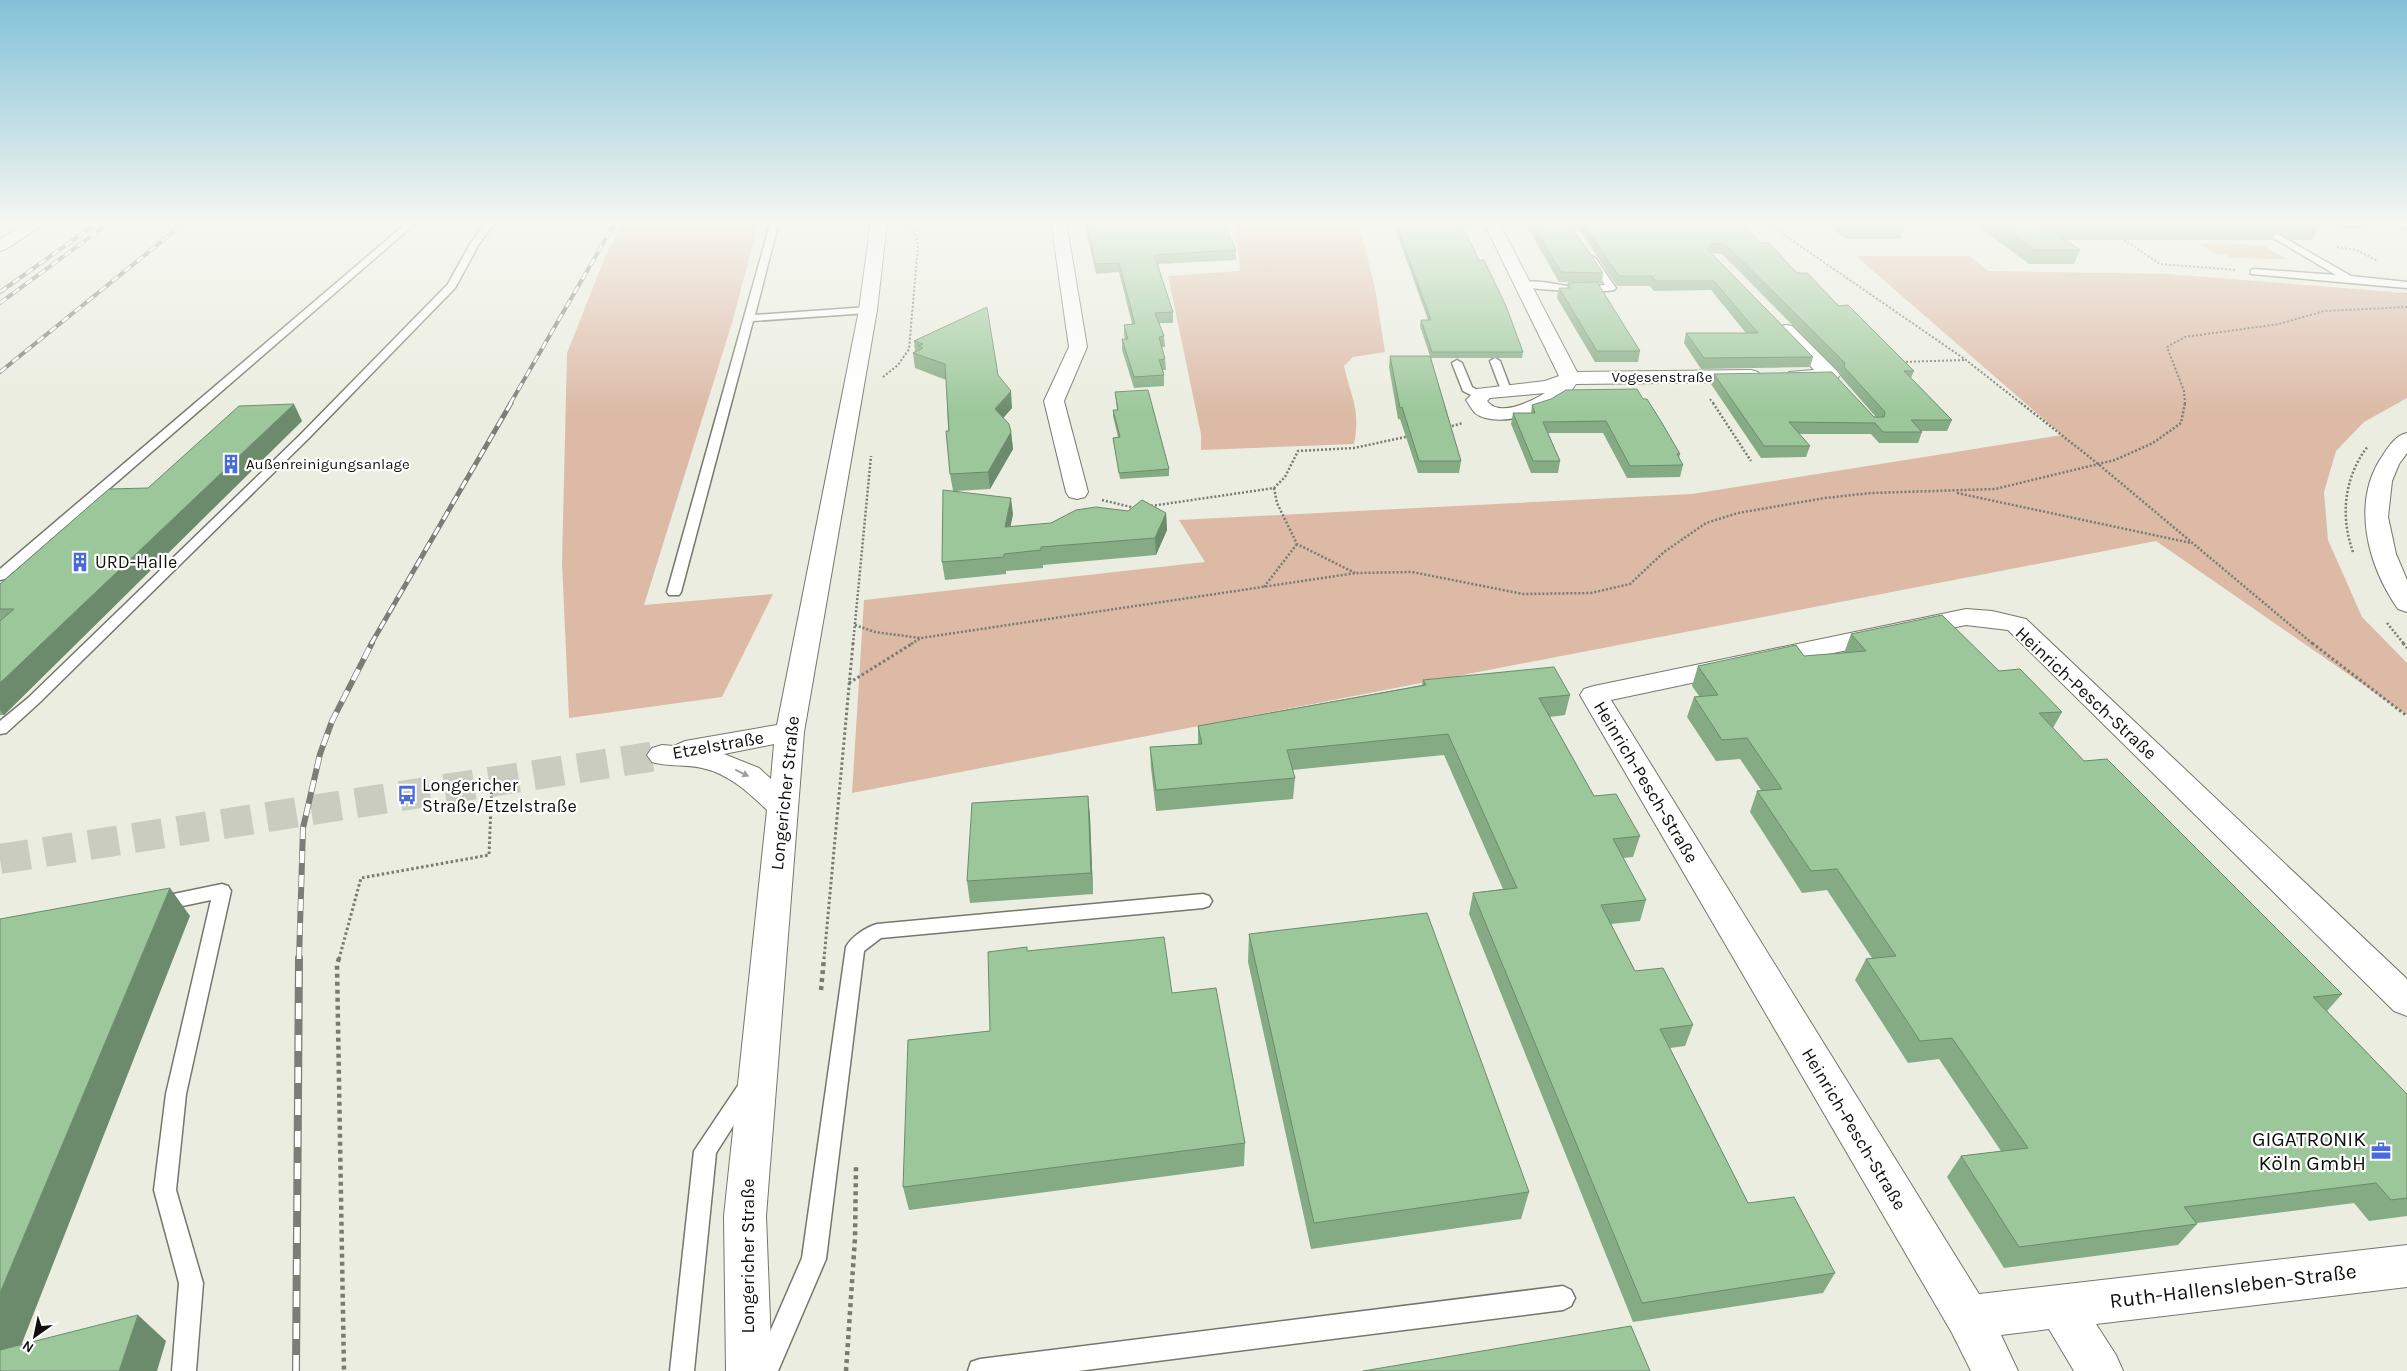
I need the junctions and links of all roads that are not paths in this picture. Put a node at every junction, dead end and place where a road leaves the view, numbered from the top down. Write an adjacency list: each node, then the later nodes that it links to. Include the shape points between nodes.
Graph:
1 (339, 285): 18 (lane)
2 (453, 285): 21 (lane, via 290,451 33,701)
3 (758, 285): 9 (lane)
4 (871, 285): 8 (street, Longericher Straße)
5 (1068, 285): 17 (street, via 1078,347 1054,401)
6 (1523, 285): 7 (lane, via 1570,289 1611,288); 13 (street)
7 (1609, 285)
8 (868, 310): 9 (lane); 22 (street, Longericher Straße)
9 (749, 318): 19 (lane)
10 (1775, 318): 13 (street, Vogesenstraße, via 1833,379 1777,376)
11 (1495, 361): 14 (lane)
12 (1457, 364): 15 (lane, via 1467,389)
13 (1570, 378): 14 (street, Vogesenstraße, via 1548,387); 15 (street, via 1560,393 1516,413 1495,413 1479,406 1476,400)
14 (1506, 390): 15 (street, Vogesenstraße)
15 (1479, 395)
16 (2407, 439): 20 (street, via 2388,464 2375,503 2383,551 2396,586)
17 (1077, 492)
18 (0, 576)
19 (674, 592)
20 (2407, 604)
21 (0, 729)
22 (790, 732): 23 (street, Longericher Straße); 23 (street, Etzelstraße, one-way to 23, via 662,755 707,758 748,775)
23 (783, 807): 27 (street, Longericher Straße)
24 (1203, 901): 35 (lane, via 877,931 855,947 814,1259)
25 (143, 908): 32 (lane, via 222,891 176,1094 165,1190 190,1282)
26 (2407, 1000): 31 (street, Heinrich-Pesch-Straße, via 2017,624 1966,617 1594,695)
27 (756, 1074): 33 (lane, via 705,1151); 34 (street, Longericher Straße, via 745,1216)
28 (2407, 1266): 30 (street, Ruth-Hallensleben-Straße)
29 (1563, 1298): 36 (lane)
30 (2060, 1307): 31 (street, Ruth-Hallensleben-Straße); 38 (street)
31 (1968, 1318): 37 (street)
32 (184, 1371)
33 (682, 1371)
34 (749, 1371)
35 (765, 1371)
36 (980, 1371)
37 (1995, 1371)
38 (2100, 1371)

